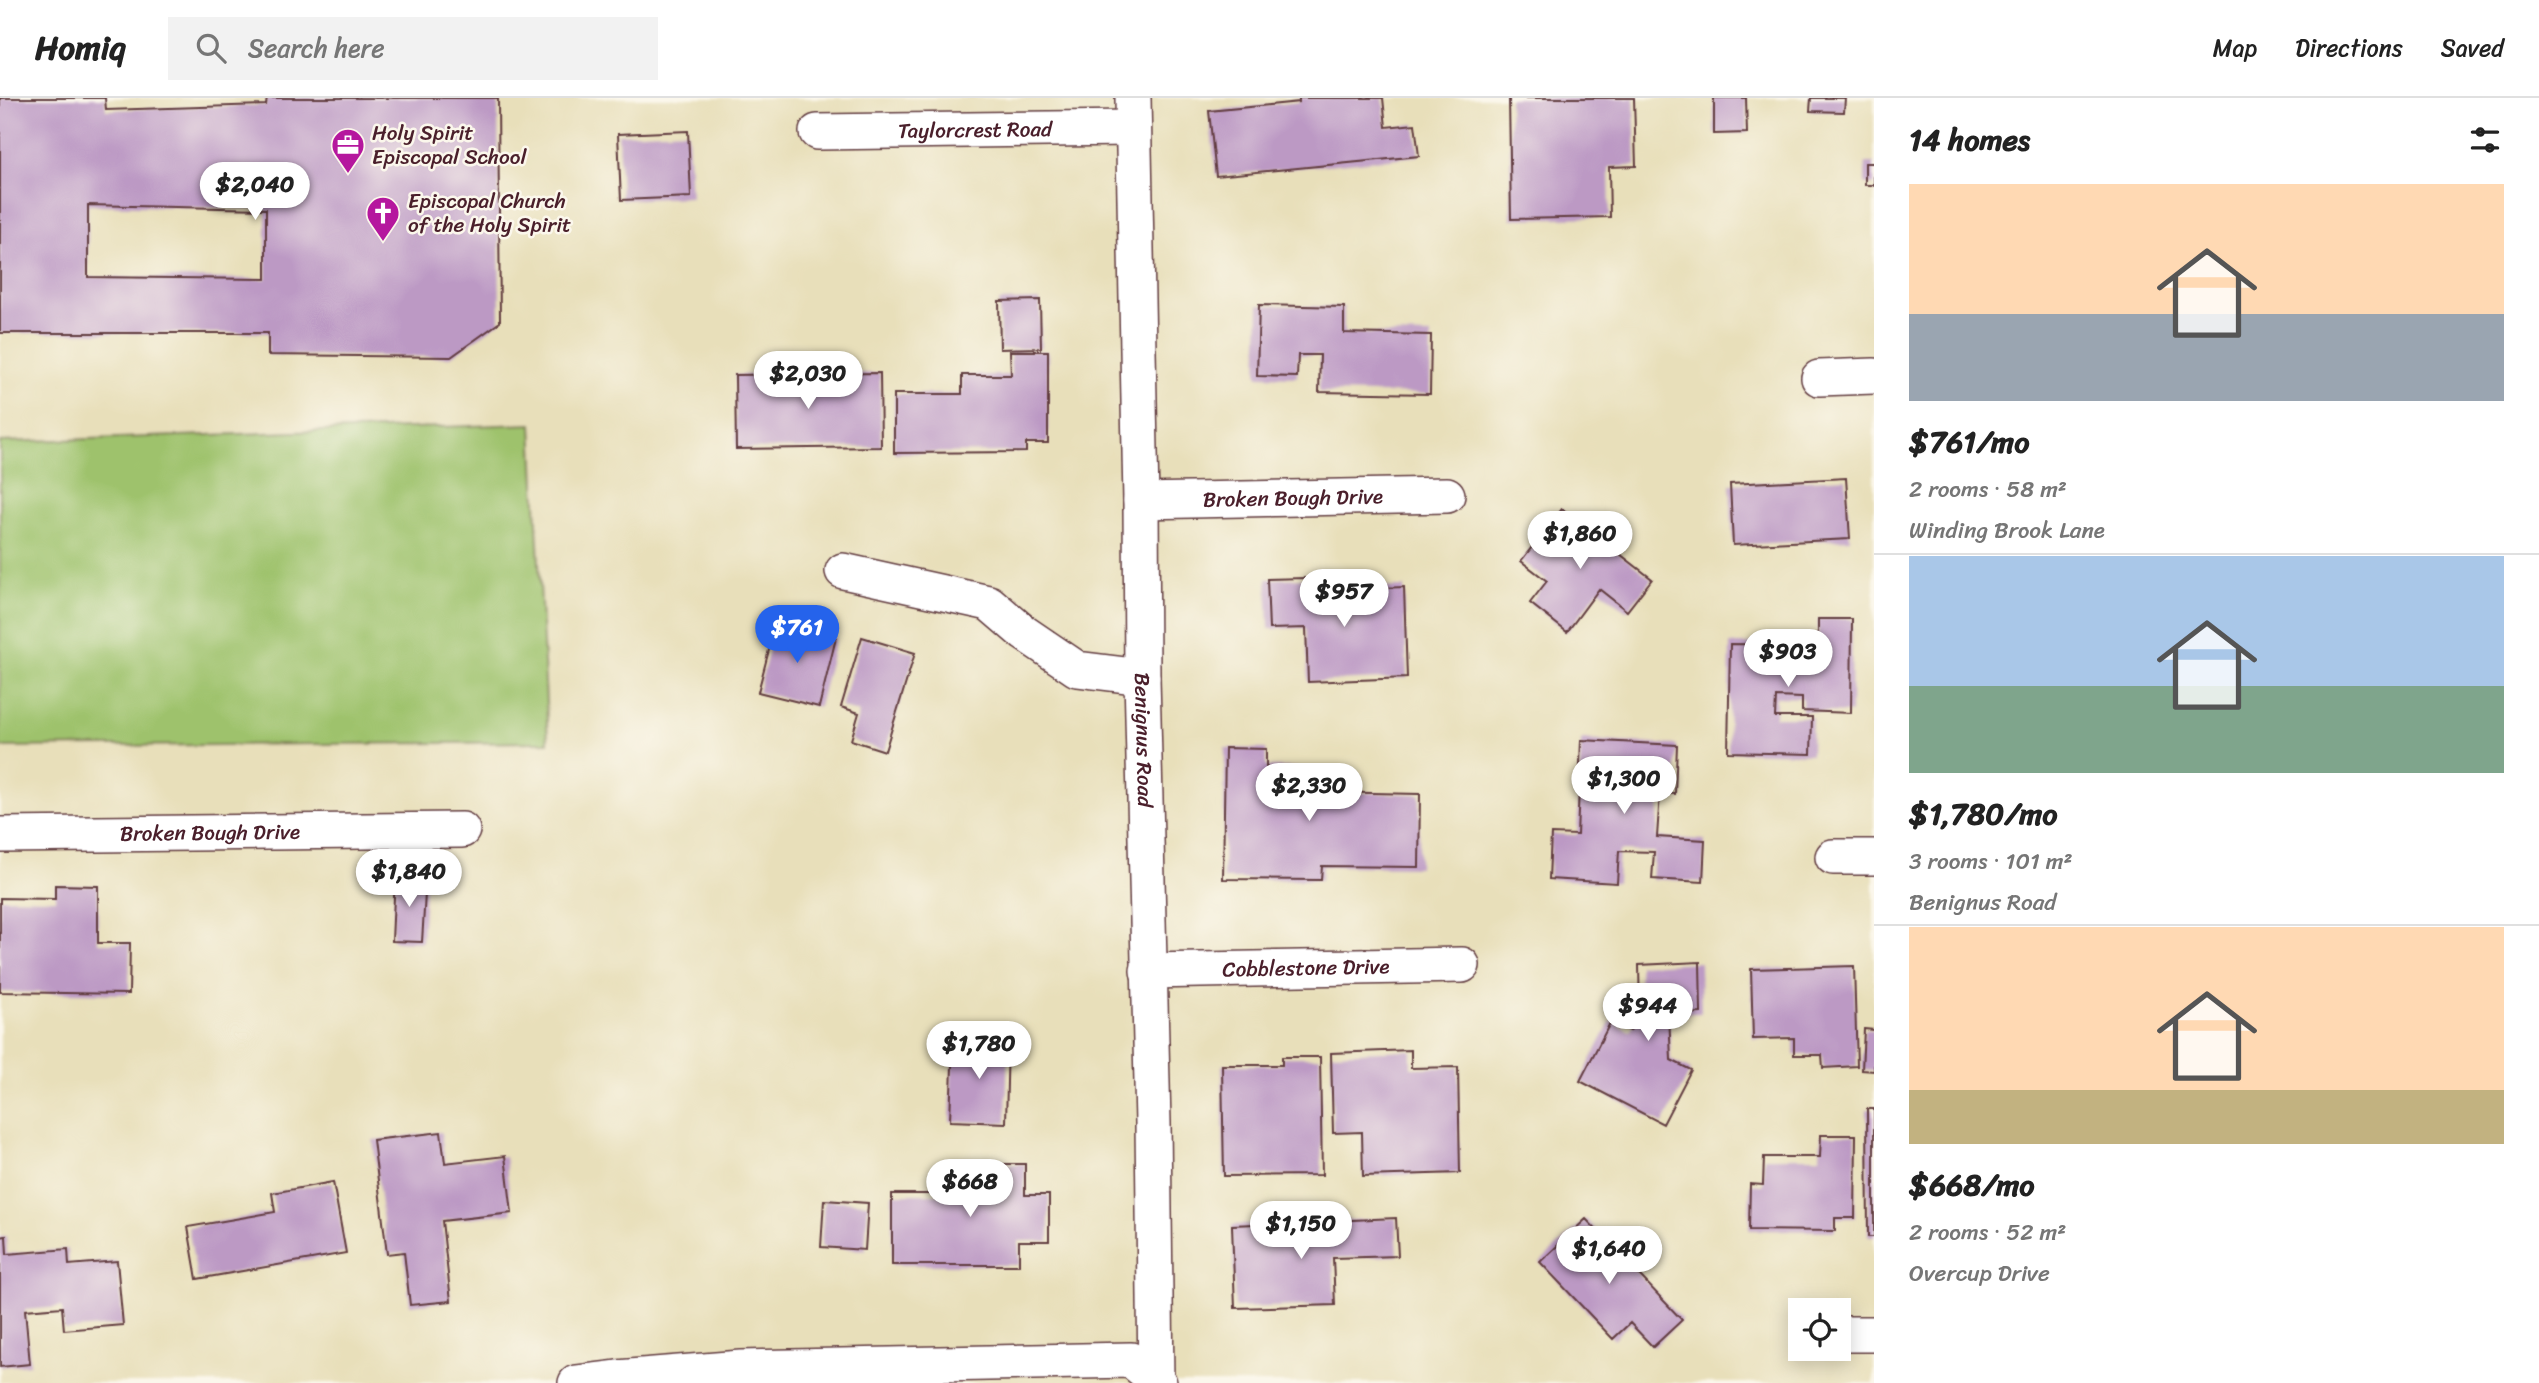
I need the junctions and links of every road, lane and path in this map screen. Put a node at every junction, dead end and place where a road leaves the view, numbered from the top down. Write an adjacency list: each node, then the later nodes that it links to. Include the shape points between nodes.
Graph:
1 (1132, 113): 2 (street, Taylorcrest Road); 6 (street, Benignus Road)
2 (817, 132)
3 (1874, 376): 4 (street)
4 (1819, 378)
5 (1447, 495): 6 (street, Broken Bough Drive)
6 (1141, 501): 8 (street, Benignus Road)
7 (843, 571): 8 (street, via 989,603 1077,669)
8 (1142, 677): 14 (street, Benignus Road)
9 (462, 830): 10 (street, Broken Bough Drive)
10 (0, 835)
11 (1833, 856): 12 (street)
12 (1874, 857)
13 (1462, 965): 14 (street, Cobblestone Drive)
14 (1148, 971): 18 (street, Benignus Road)
15 (1851, 1334): 16 (street)
16 (1874, 1334)
17 (576, 1383): 18 (street, via 741,1368 1131,1360)
18 (1157, 1383)

